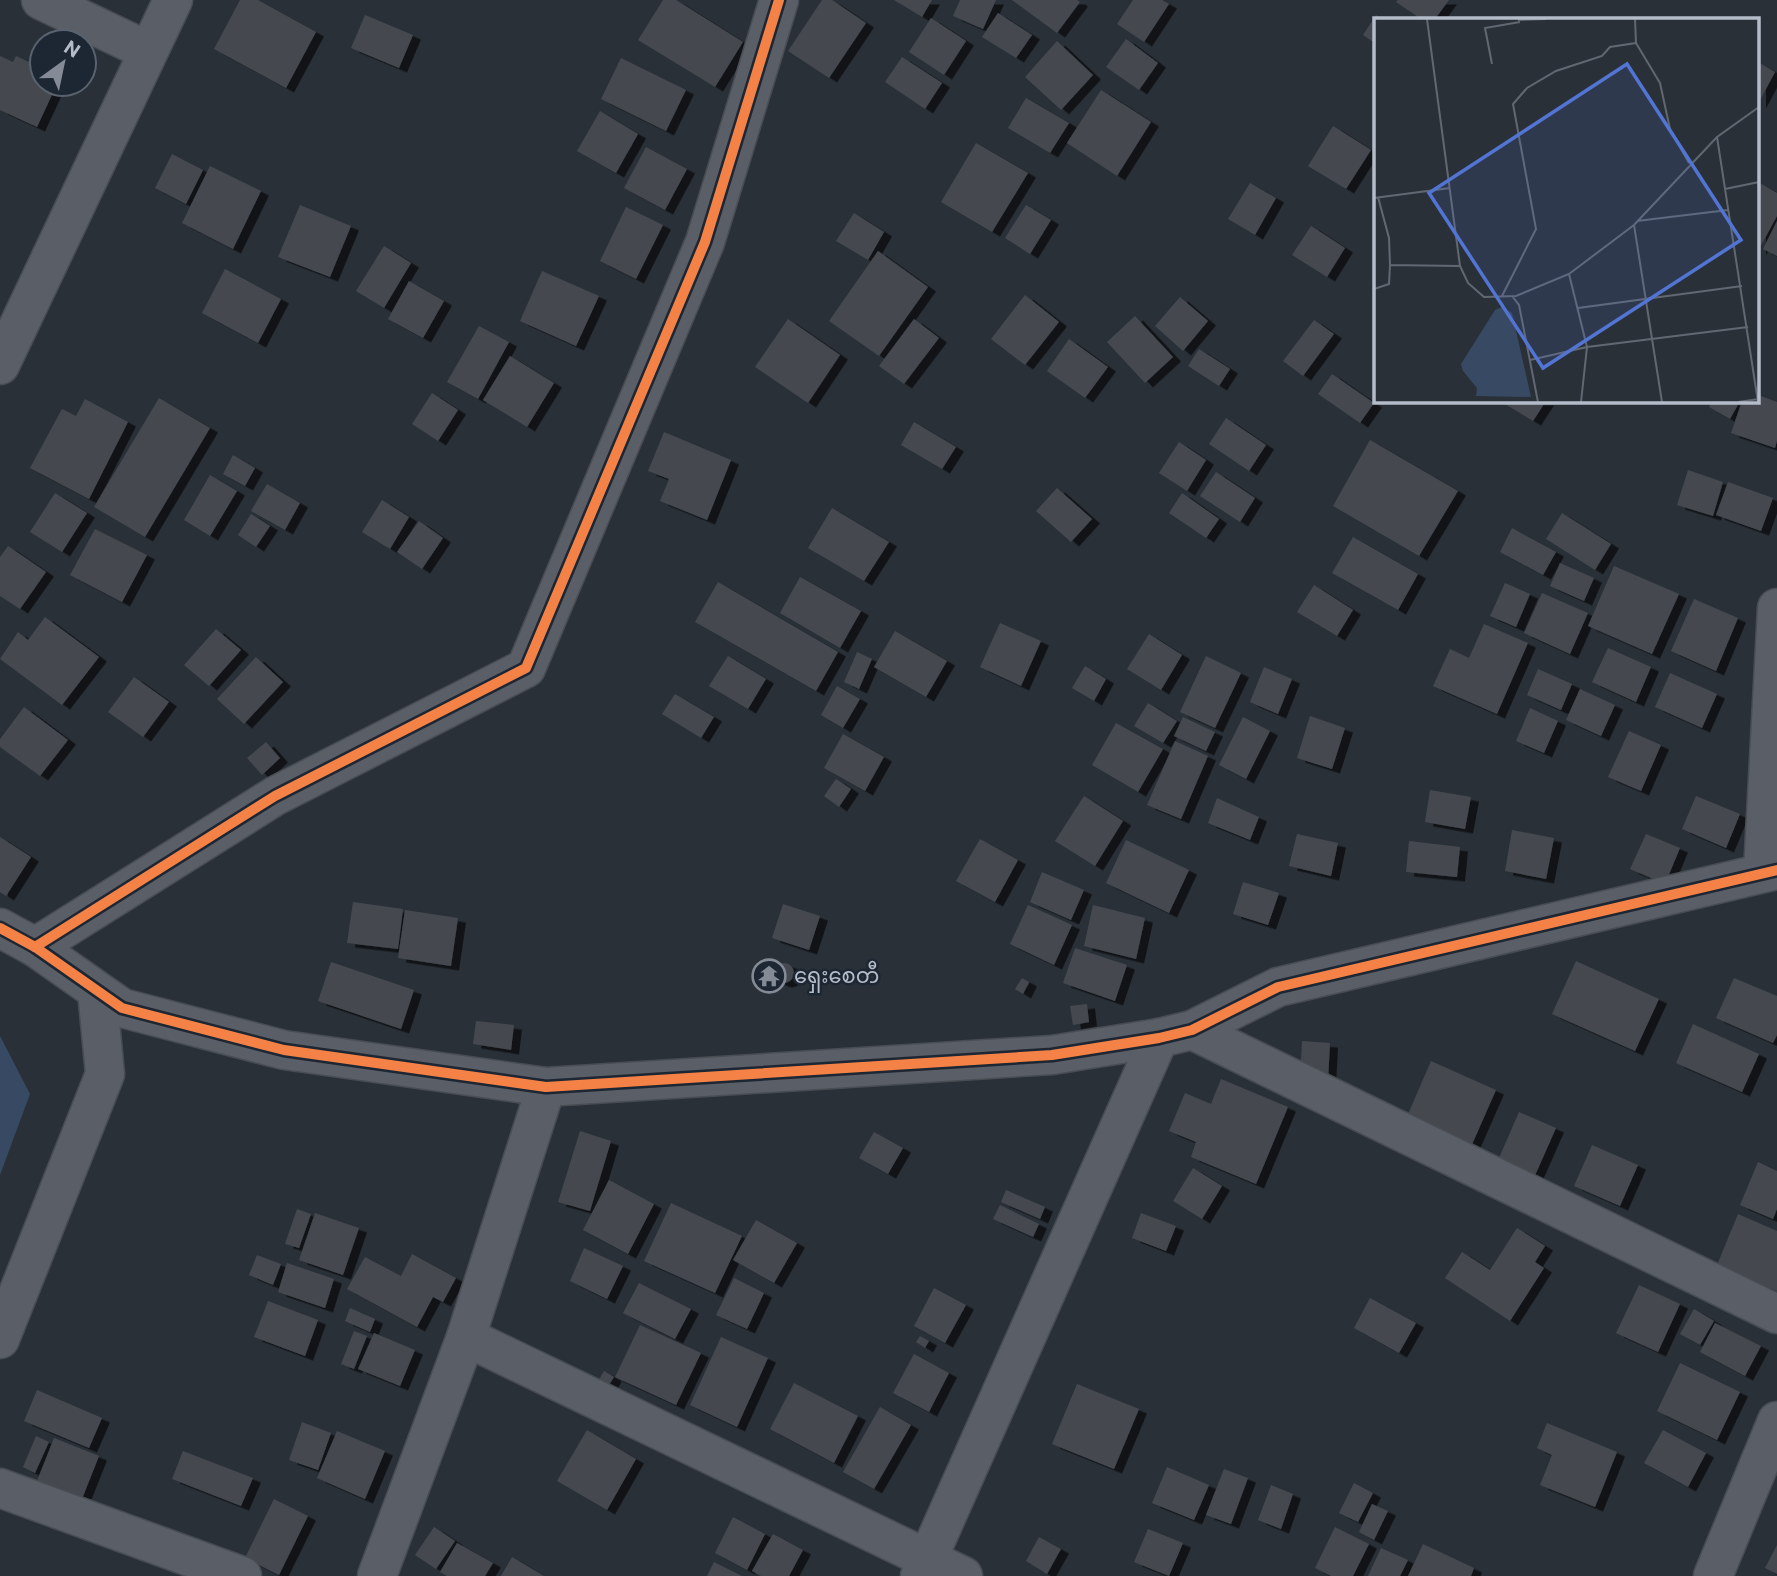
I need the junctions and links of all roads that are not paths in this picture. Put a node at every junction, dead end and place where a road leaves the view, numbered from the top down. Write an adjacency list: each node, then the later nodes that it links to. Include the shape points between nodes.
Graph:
1 (41, 0): 4 (street)
2 (173, 0): 4 (street)
3 (779, 0): 9 (street, via 705,242 526,668 275,796)
4 (148, 51): 5 (street)
5 (0, 365)
6 (1777, 608): 7 (street)
7 (1770, 871): 11 (street, via 1278,986)
8 (0, 928): 9 (street)
9 (35, 947): 10 (street)
10 (97, 991): 12 (street, via 122,1008 284,1050); 15 (street, via 105,1074)
11 (1176, 1034): 12 (street, via 1052,1055); 13 (street); 18 (street)
12 (546, 1087): 14 (street)
13 (1777, 1314)
14 (466, 1337): 18 (street); 20 (street)
15 (0, 1339)
16 (1777, 1421): 22 (street)
17 (0, 1488): 19 (street)
18 (924, 1568): 21 (street)
19 (242, 1576)
20 (377, 1576)
21 (963, 1576)
22 (1713, 1576)

